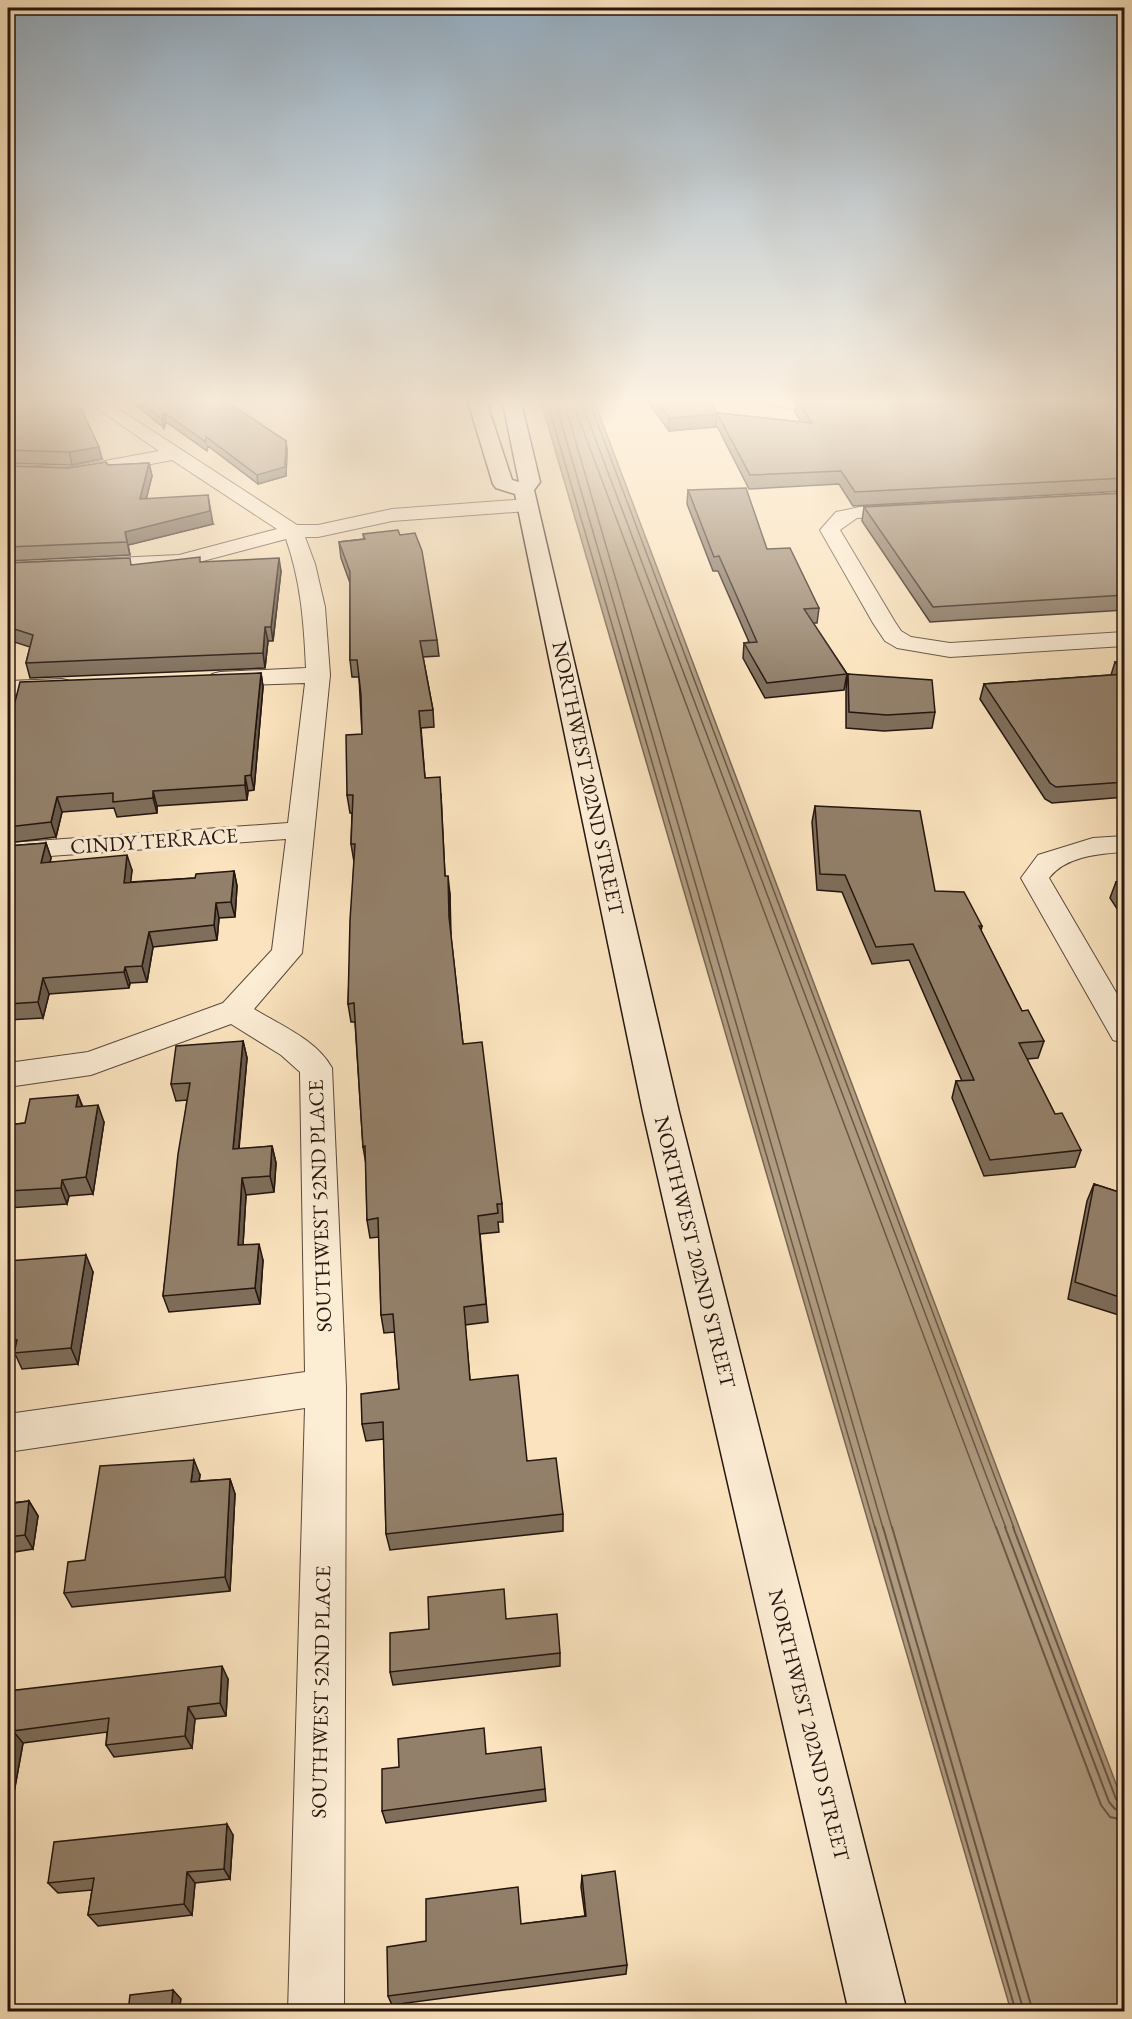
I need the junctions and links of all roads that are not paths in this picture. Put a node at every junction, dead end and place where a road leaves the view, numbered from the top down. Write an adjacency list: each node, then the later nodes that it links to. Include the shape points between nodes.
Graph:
1 (232, 492): 6 (street)
2 (516, 492): 4 (street)
3 (527, 492): 4 (street, NORTHWEST 202ND STREET)
4 (525, 498): 6 (street, via 357,514 318,531); 22 (street, NORTHWEST 202ND STREET, via 661,1112)
5 (931, 509): 8 (street, via 843,515 833,521 830,530 893,636 905,643 950,650)
6 (293, 531): 7 (street, via 180,561); 9 (street, via 314,608)
7 (8, 569)
8 (1125, 639)
9 (318, 675): 10 (street); 13 (street)
10 (198, 680)
11 (79, 685): 12 (street)
12 (8, 688)
13 (301, 830): 15 (street, CINDY TERRACE); 16 (street, via 287,953)
14 (1125, 844): 17 (street, via 1093,846 1048,861 1035,878)
15 (8, 851)
16 (234, 1011): 18 (street, via 91,1063); 19 (street, SOUTHWEST 52ND PLACE, via 292,1047 316,1068)
17 (1125, 1032)
18 (8, 1075)
19 (326, 1387): 20 (street); 21 (street, SOUTHWEST 52ND PLACE)
20 (8, 1433)
21 (316, 2012)
22 (878, 2012)

